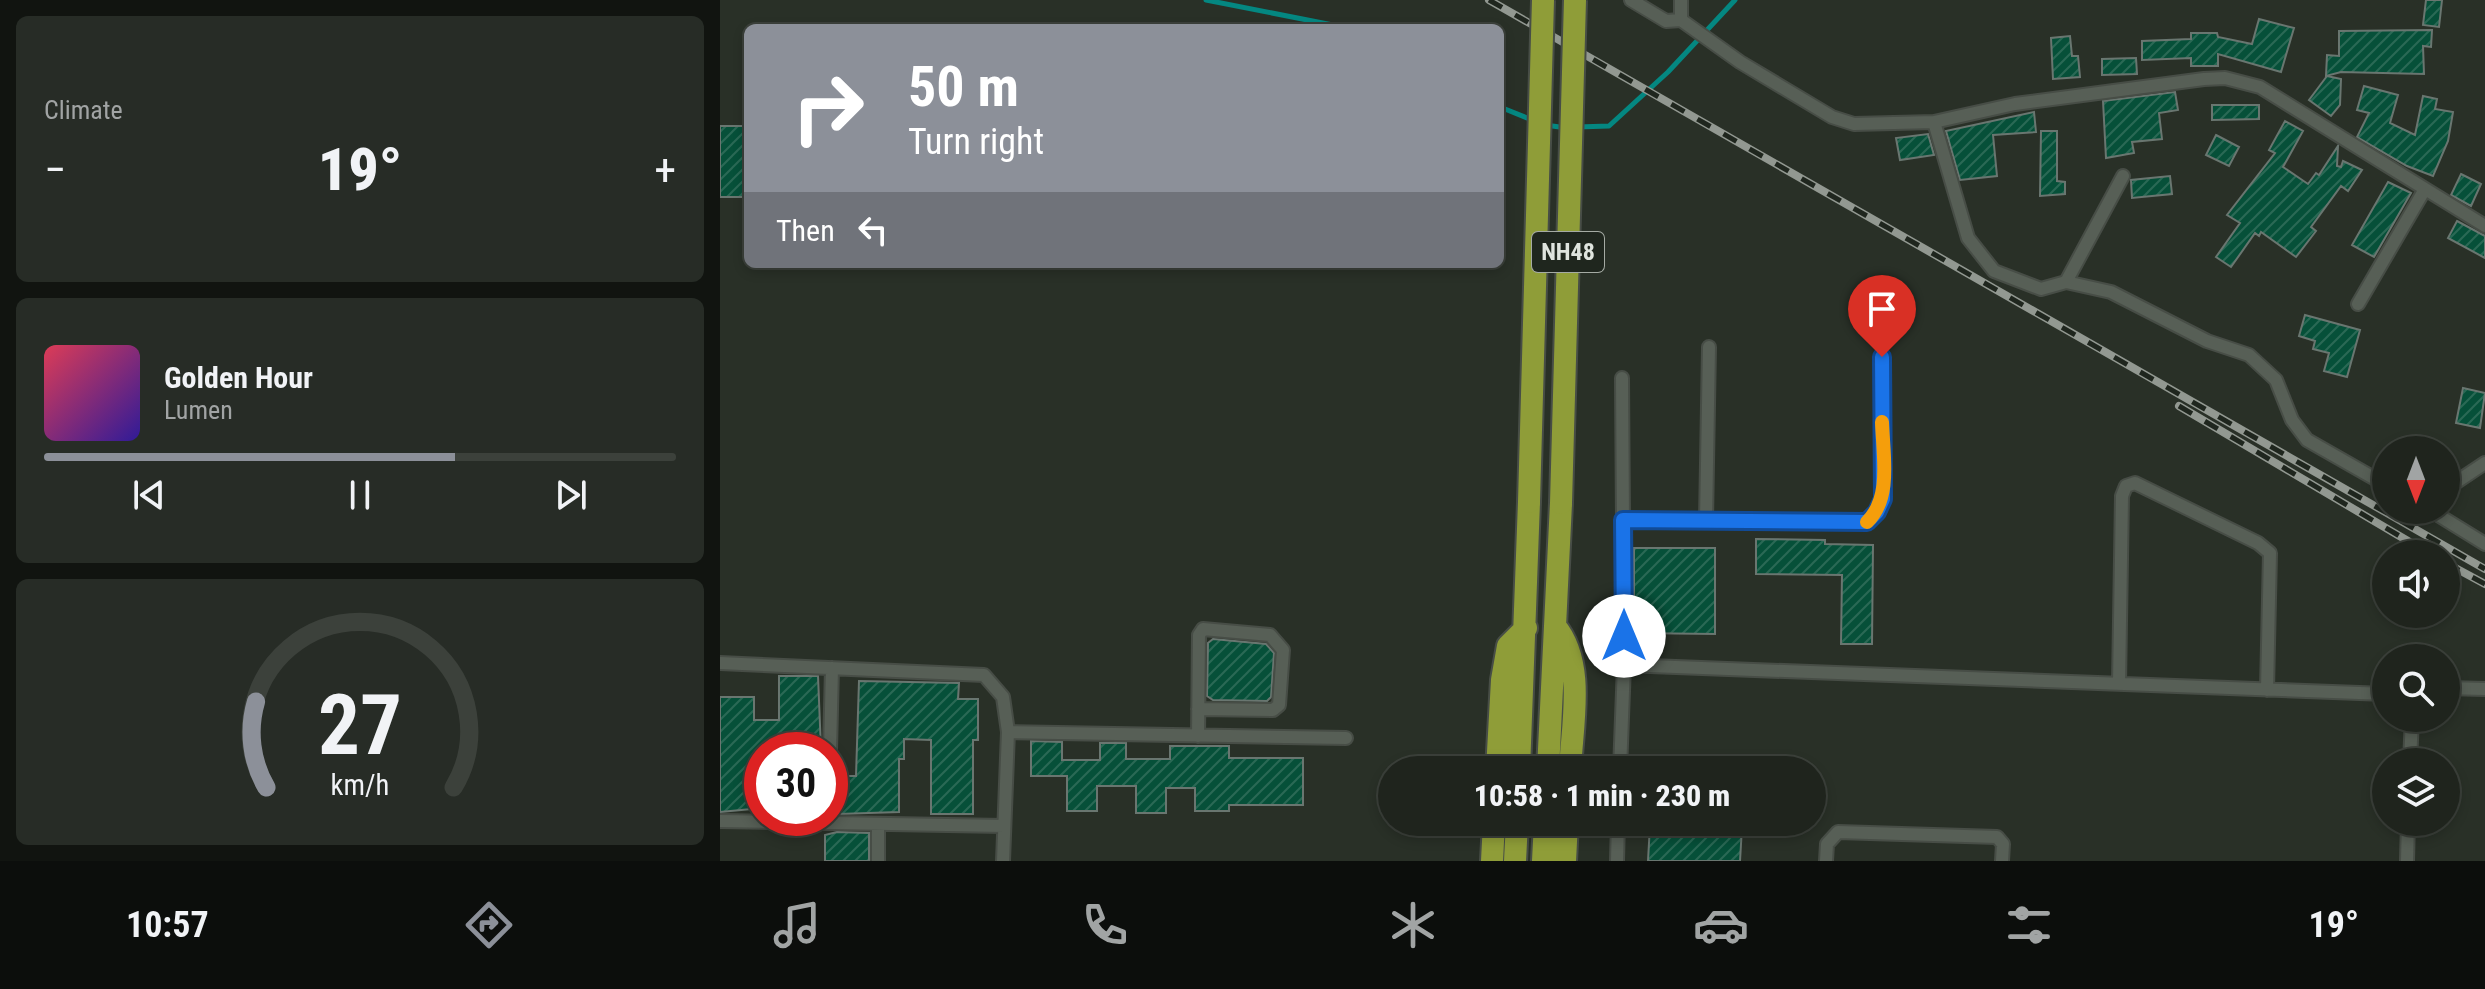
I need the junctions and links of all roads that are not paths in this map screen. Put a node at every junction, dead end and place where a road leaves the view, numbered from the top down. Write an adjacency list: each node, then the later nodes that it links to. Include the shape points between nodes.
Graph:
1 (1543, 0): 23 (highway, NH48, bridge)
2 (1575, 0): 22 (highway, NH48, bridge)
3 (1631, 0): 5 (street, via 1666,21)
4 (1681, 0): 5 (street)
5 (1683, 22): 6 (street, via 1832,117 1854,124)
6 (1934, 122): 8 (street, via 2015,104 2225,78 2260,87); 10 (street, via 1968,238 1994,271 2041,289)
7 (2123, 176): 10 (street)
8 (2425, 189): 9 (street); 11 (street)
9 (2485, 226)
10 (2066, 282): 16 (street, via 2111,292 2262,364 2307,440)
11 (2358, 304)
12 (1709, 347): 19 (street)
13 (1882, 357): 19 (street, via 1883,499 1867,522)
14 (1622, 378): 18 (street)
15 (2485, 463): 17 (street)
16 (2372, 477)
17 (2460, 480)
18 (1623, 520): 19 (street); 25 (street)
19 (1706, 521)
20 (2453, 524): 21 (street)
21 (2485, 544)
22 (1555, 626): 39 (highway, NH48); 40 (highway, via 1568,642 1574,683)
23 (1526, 628): 37 (highway, via 1508,646); 38 (highway, NH48)
24 (720, 663): 26 (street)
25 (1624, 665): 27 (street); 41 (street)
26 (832, 668): 33 (street); 34 (street, via 984,675 1003,697)
27 (2119, 684): 30 (street); 30 (street, via 2122,496 2126,486 2135,483 2270,553)
28 (2460, 688): 29 (street)
29 (2485, 689)
30 (2267, 690): 31 (street)
31 (2372, 694)
32 (1198, 709): 32 (street, via 1203,629 1270,635 1283,650 1279,705 1273,710); 35 (street)
33 (830, 732)
34 (1008, 732): 35 (street); 46 (street)
35 (1198, 736): 36 (street)
36 (1346, 738)
37 (1498, 756)
38 (1520, 756)
39 (1549, 756)
40 (1571, 756)
41 (1621, 756)
42 (720, 821): 43 (street)
43 (744, 821)
44 (848, 822): 45 (street)
45 (878, 824): 46 (street); 53 (street)
46 (1004, 826): 54 (street)
47 (1493, 836): 55 (highway)
48 (1516, 836): 56 (highway)
49 (1544, 836): 57 (highway)
50 (1566, 836): 58 (highway)
51 (1618, 836): 59 (street)
52 (2408, 836): 62 (street)
53 (878, 861)
54 (1003, 861)
55 (1492, 861)
56 (1515, 861)
57 (1543, 861)
58 (1565, 861)
59 (1617, 861)
60 (1826, 861): 61 (street, via 1827,844 1838,832 1997,837 2003,844)
61 (2002, 861)
62 (2407, 861)

